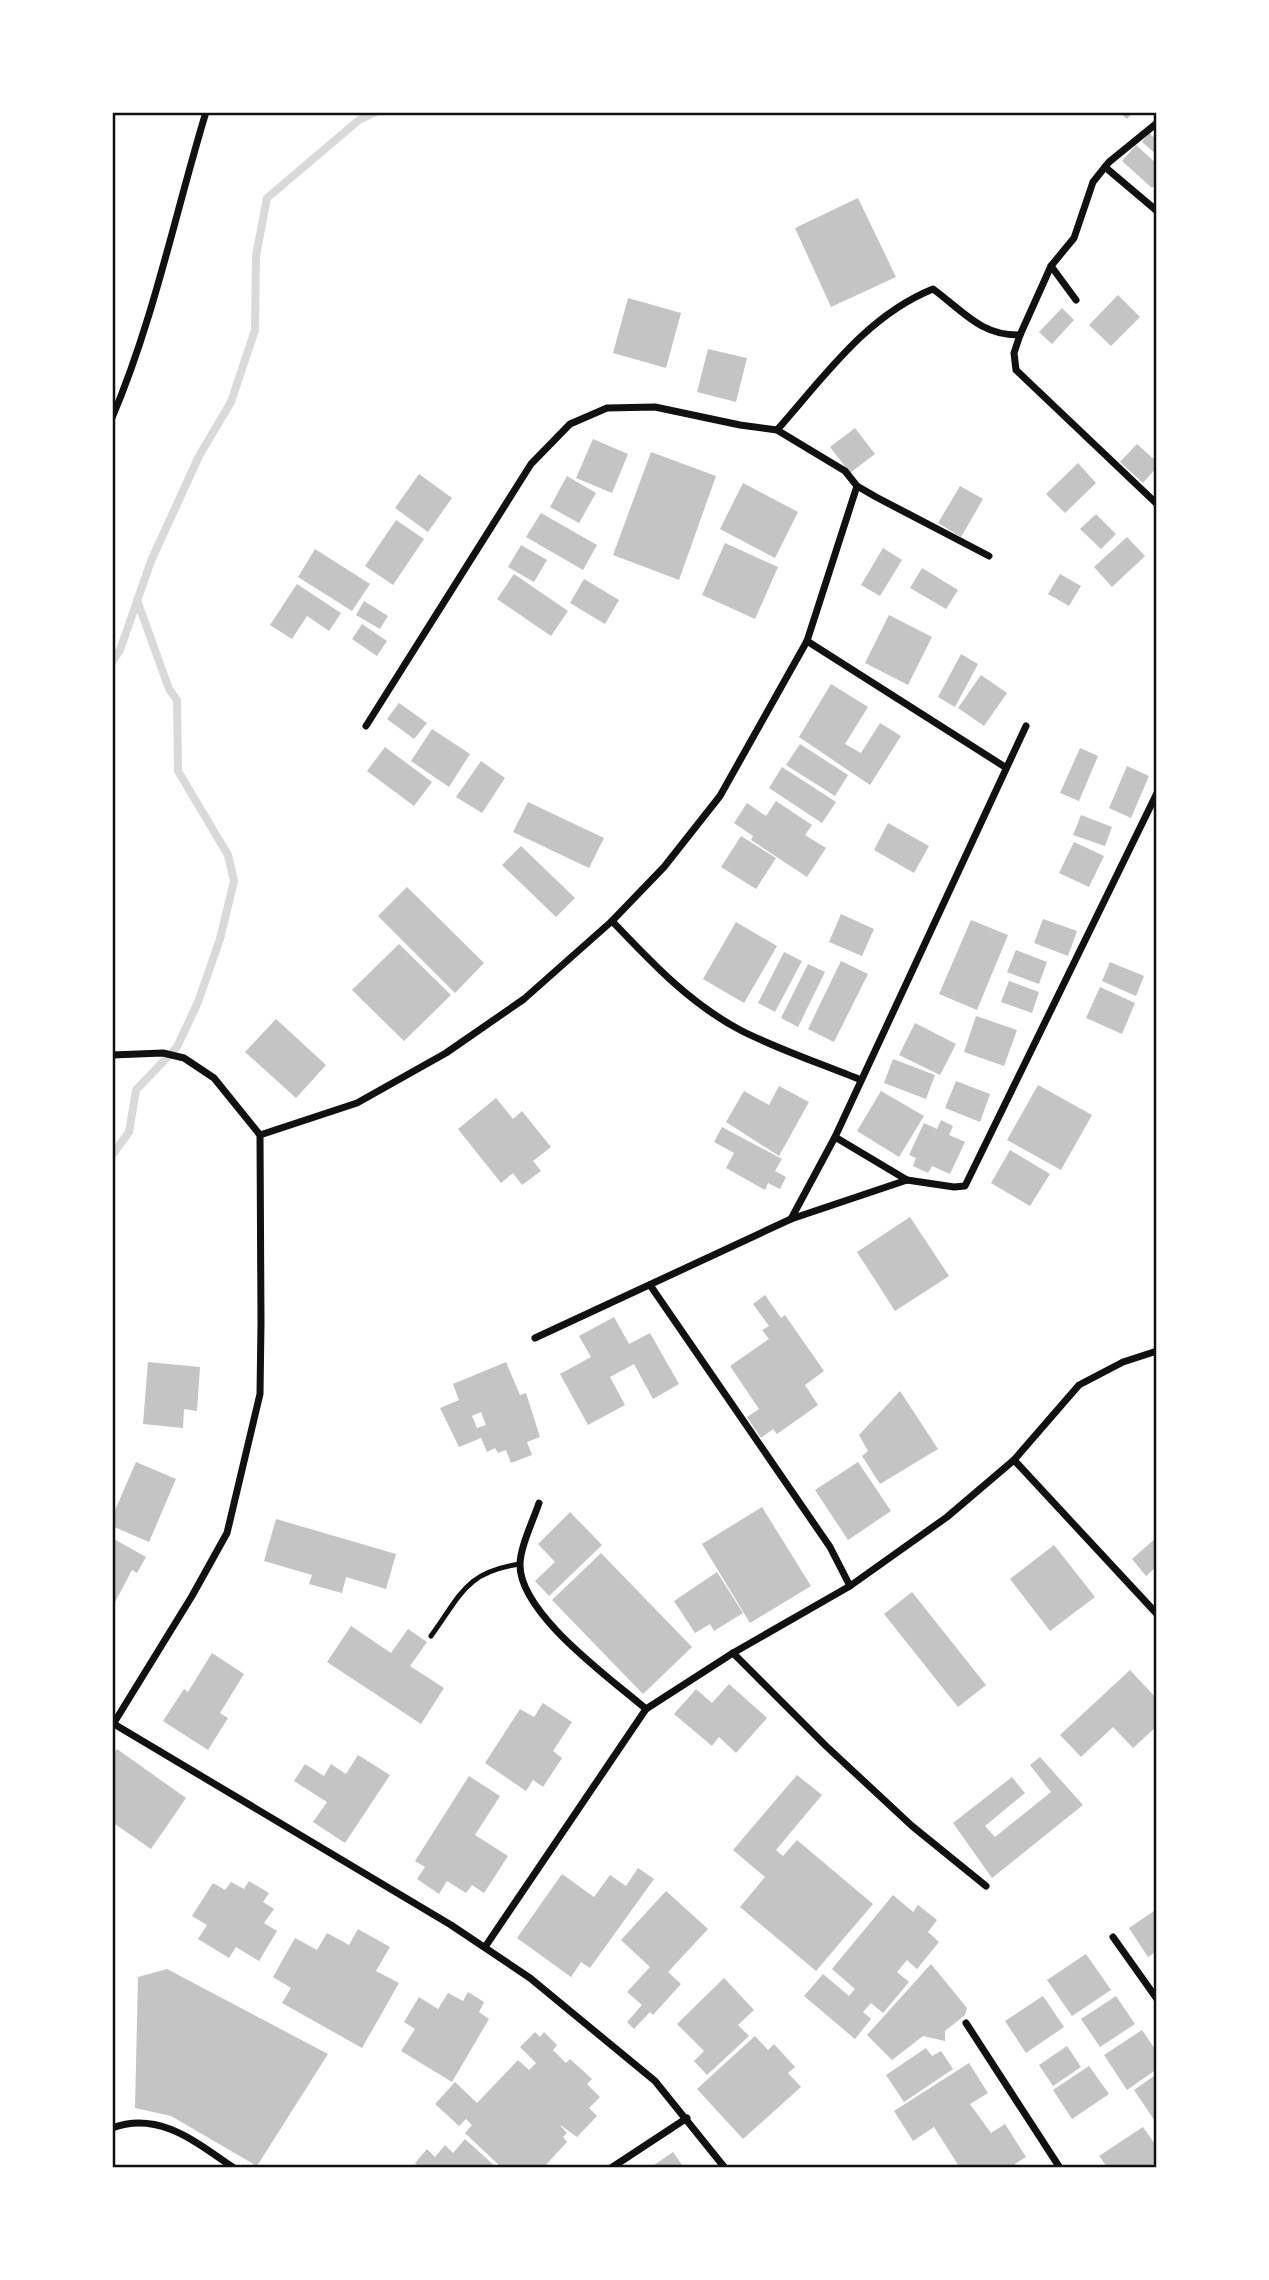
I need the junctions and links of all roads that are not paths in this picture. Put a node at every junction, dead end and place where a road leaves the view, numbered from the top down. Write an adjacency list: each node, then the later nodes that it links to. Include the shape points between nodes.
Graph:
1 (206, 112): 8 (street, via 155,299)
2 (1157, 123): 3 (street)
3 (1105, 167): 4 (street); 5 (street, via 1093,182 1074,238)
4 (1157, 211)
5 (1051, 266): 6 (street); 7 (street)
6 (1076, 300)
7 (1020, 335): 9 (street, via 999,335 978,325 933,289 877,320); 11 (street, via 1014,354 1016,370)
8 (112, 418)
9 (778, 429): 10 (street, via 845,471); 14 (street, via 655,407 607,408 570,424 531,464)
10 (857, 486): 12 (street); 13 (street)
11 (1157, 504)
12 (989, 556)
13 (807, 641): 16 (street); 18 (street, via 720,796 664,867)
14 (366, 726)
15 (1026, 726): 16 (street)
16 (1005, 767): 20 (street)
17 (1157, 793): 23 (street, via 967,1183 954,1187)
18 (612, 921): 20 (street, via 667,978 704,1007 743,1031); 21 (street, via 524,999 446,1053 357,1103)
19 (112, 1055): 21 (street, via 163,1053 184,1058 214,1078)
20 (862, 1080): 22 (street)
21 (260, 1135): 36 (street, via 260,1394 246,1457 227,1533)
22 (835, 1138): 23 (street); 24 (street)
23 (907, 1180): 24 (street)
24 (791, 1219): 25 (street)
25 (650, 1285): 26 (street); 31 (street, via 830,1546)
26 (535, 1338)
27 (1157, 1351): 28 (street, via 1079,1385)
28 (1014, 1460): 31 (street, via 947,1517); 32 (street)
29 (539, 1503): 30 (street)
30 (520, 1564): 33 (lane, via 493,1568 472,1579); 35 (street, via 528,1597 549,1624)
31 (850, 1586): 34 (street)
32 (1157, 1614)
33 (431, 1636)
34 (733, 1653): 35 (street); 37 (street, via 825,1746)
35 (646, 1709): 39 (street)
36 (113, 1725): 39 (street)
37 (986, 1886)
38 (1113, 1937): 40 (street)
39 (485, 1947): 42 (street, via 590,2024 655,2081)
40 (1157, 1999)
41 (966, 2023): 47 (street)
42 (687, 2118): 45 (street); 46 (street)
43 (112, 2128): 44 (street, via 146,2121 163,2125)
44 (234, 2168)
45 (611, 2168)
46 (725, 2168)
47 (1060, 2168)

